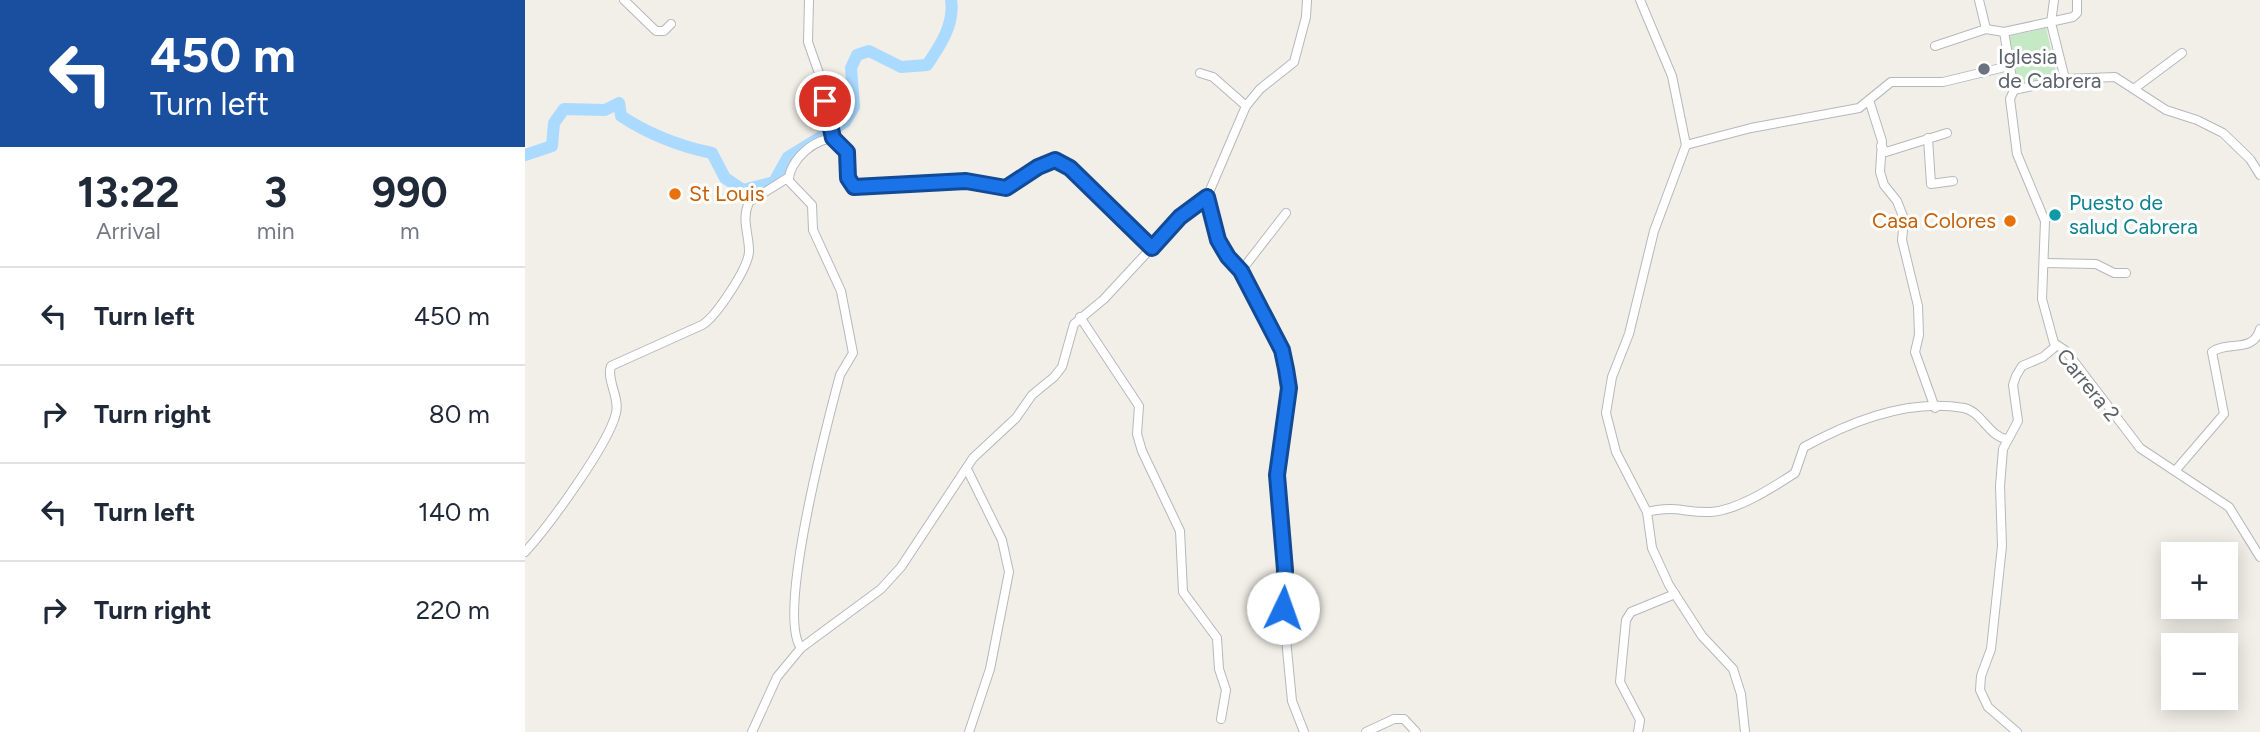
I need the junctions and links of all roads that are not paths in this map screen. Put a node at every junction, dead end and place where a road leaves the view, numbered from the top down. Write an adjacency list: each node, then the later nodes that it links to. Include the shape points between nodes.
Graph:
1 (624, 0): 9 (street, via 656,31)
2 (809, 0): 21 (street, via 808,42)
3 (1307, 0): 20 (street, via 1294,62)
4 (1640, 0): 24 (street, via 1672,76)
5 (1979, 0): 10 (street)
6 (2054, 0): 8 (street)
7 (2077, 0): 8 (street, via 2077,13)
8 (2051, 23): 11 (street); 16 (street)
9 (671, 24)
10 (1986, 29): 11 (street); 12 (street)
11 (2004, 32): 14 (street, Carrera 2)
12 (1935, 46)
13 (2182, 53): 17 (street)
14 (2009, 66): 18 (street, Carrera 2); 19 (street, via 1943,82 1891,82)
15 (1200, 73): 20 (street, via 1213,77)
16 (2065, 79): 17 (street, via 2105,75); 18 (street)
17 (2135, 88): 26 (street, via 2161,107 2223,133)
18 (2014, 90): 32 (street, Carrera 2, via 2010,99 2017,154 2045,221)
19 (1869, 100): 24 (street, via 1848,111); 25 (street)
20 (1246, 106): 29 (street)
21 (831, 132): 27 (street, via 800,157); 31 (street, via 847,152 848,178 858,188 966,181 1006,188 1049,161 1063,163)
22 (1947, 133): 23 (street)
23 (1928, 138): 25 (street, via 1886,152); 28 (street, via 1931,184)
24 (1686, 145): 42 (street, via 1654,231 1629,334 1608,391 1606,414 1616,452)
25 (1881, 146): 38 (street, via 1884,185 1904,219 1902,240 1917,306 1915,352)
26 (2260, 175)
27 (789, 177): 43 (street, via 749,202 744,223 748,258 714,317 611,366 617,398 614,420 567,499); 46 (street, via 812,205 813,230 841,291 853,345 853,354 840,375 799,556 792,603)
28 (1953, 181)
29 (1207, 197): 31 (street, via 1180,217); 33 (street, via 1218,240)
30 (1286, 213): 33 (street)
31 (1152, 248): 35 (street, via 1104,299)
32 (2044, 263): 34 (street, via 2096,264 2114,273); 37 (street, Carrera 2, via 2042,307)
33 (1241, 271): 50 (street, via 1282,350 1289,388 1277,475 1292,701)
34 (2126, 272)
35 (1080, 317): 40 (street, via 1070,334 1062,367); 47 (street, via 1139,407 1137,434 1142,451 1180,531 1183,592 1217,638 1226,690)
36 (2260, 329): 41 (street, via 2257,339 2247,345 2212,352 2224,414)
37 (2056, 346): 39 (street, via 2022,366 2016,376 2018,421); 41 (street, Carrera 2, via 2066,351 2140,448)
38 (1935, 408): 39 (street, via 1968,410); 42 (street, via 1870,416 1842,427 1801,450 1795,473 1721,510 1669,507)
39 (2007, 439): 55 (street, via 2000,486 2004,524 1993,638 1980,690 1988,707)
40 (967, 469): 46 (street, via 881,589); 49 (street, via 1002,540 1009,572 990,669)
41 (2175, 471): 44 (street, Carrera 2, via 2236,514)
42 (1647, 513): 45 (street, via 1652,548)
43 (525, 552)
44 (2260, 557)
45 (1675, 594): 53 (street, via 1631,612 1626,620 1621,682 1640,720); 54 (street, via 1702,636 1733,669)
46 (801, 648): 48 (street, via 777,677)
47 (1221, 719)
48 (753, 732)
49 (969, 732)
50 (1304, 732)
51 (1366, 732): 52 (street, via 1394,719 1404,719)
52 (1416, 732)
53 (1637, 732)
54 (1745, 732)
55 (2017, 732)

